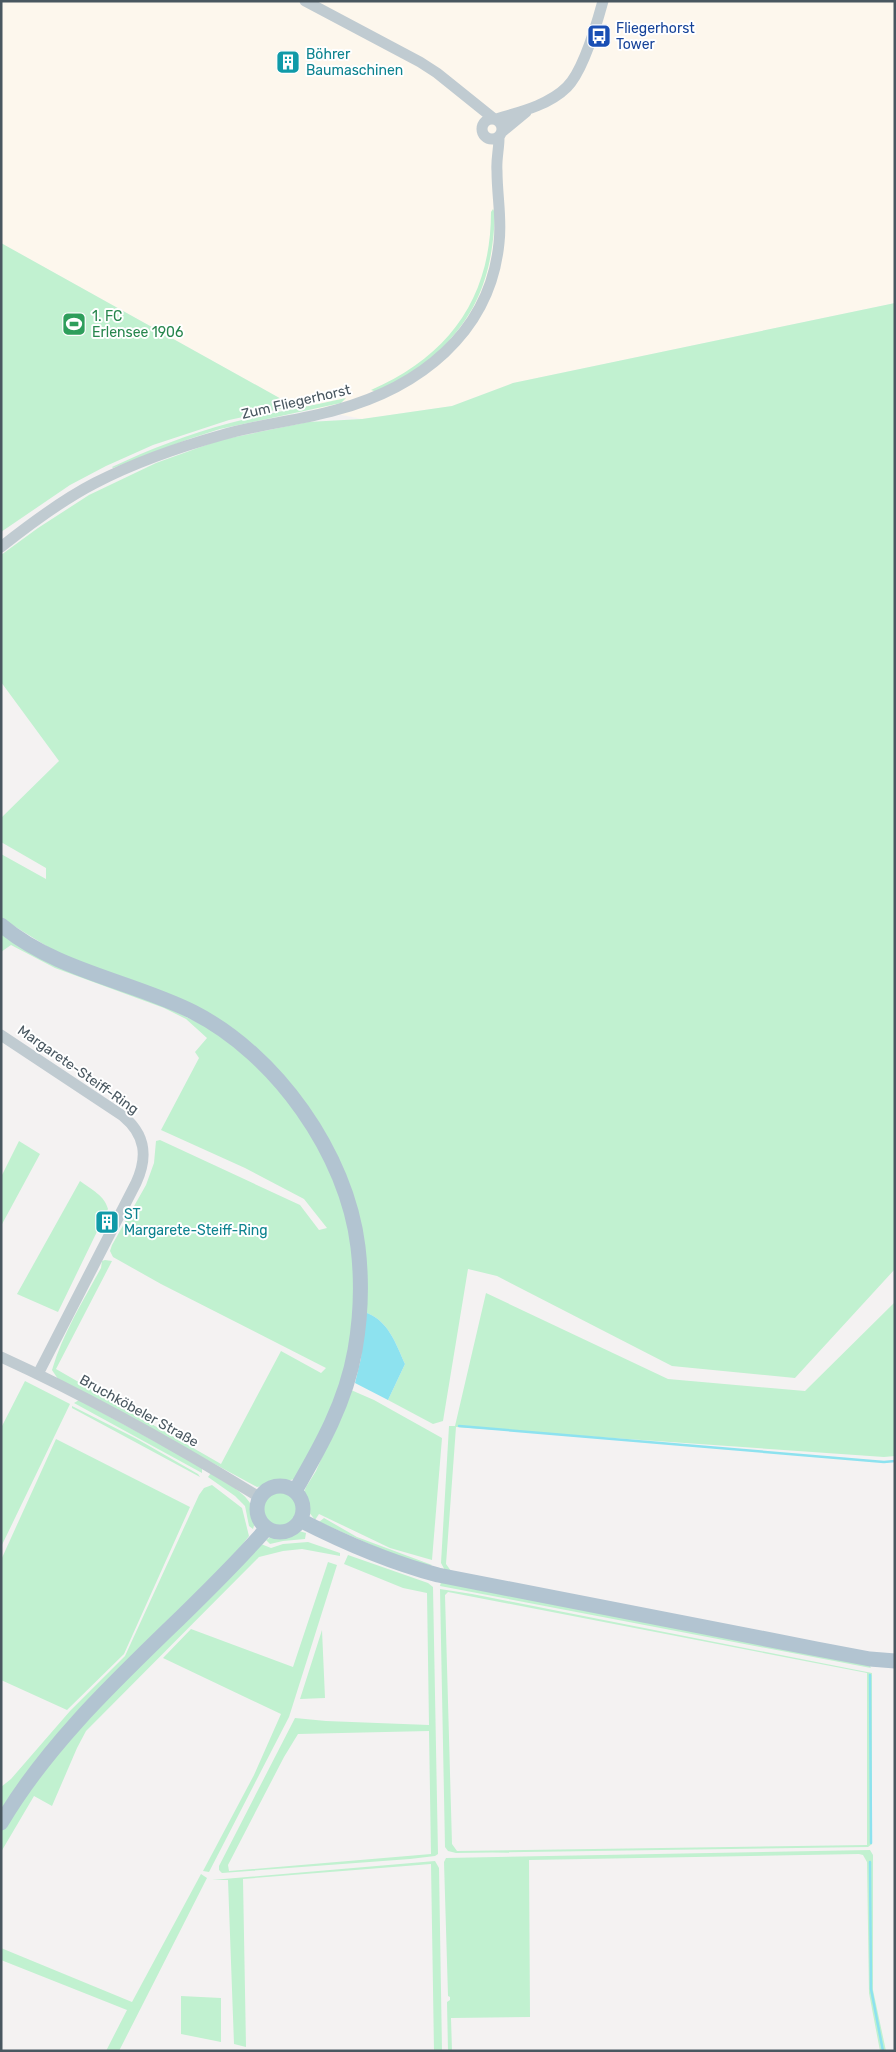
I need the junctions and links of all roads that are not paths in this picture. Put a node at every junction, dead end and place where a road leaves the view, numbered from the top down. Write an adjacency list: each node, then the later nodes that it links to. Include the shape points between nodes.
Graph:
1 (305, 1): 3 (street, via 420,62)
2 (603, 1): 4 (street, via 599,19 568,87)
3 (465, 97): 5 (street); 6 (street)
4 (529, 109): 5 (street); 7 (street)
5 (495, 119): 6 (street, via 486,121); 7 (street, via 502,124)
6 (482, 126): 7 (street, via 483,133)
7 (496, 136): 8 (street, Zum Fliegerhorst, via 500,223 496,264 478,309 463,332 431,365 394,390 353,406 222,435 113,474 57,506)
8 (1, 548)
9 (1, 925): 13 (main road, via 58,960 195,1013 217,1027 269,1069 299,1105 324,1145 354,1226 358,1245 360,1311 355,1350 341,1404 326,1438)
10 (1, 1036): 12 (street, Margarete-Steiff-Ring, via 130,1122 140,1136 144,1150 136,1183)
11 (1, 1358): 12 (street, Bruchköbeler Straße)
12 (38, 1374): 14 (street, Bruchköbeler Straße, via 144,1429)
13 (295, 1491): 14 (main road, via 283,1485 276,1486); 15 (main road, via 303,1505)
14 (260, 1498): 16 (main road, via 257,1510)
15 (300, 1520): 16 (main road, via 289,1530 281,1532); 17 (main road, via 382,1558 438,1575 870,1659)
16 (266, 1528): 18 (main road, via 214,1585 80,1718 26,1785)
17 (895, 1661)
18 (1, 1823)

